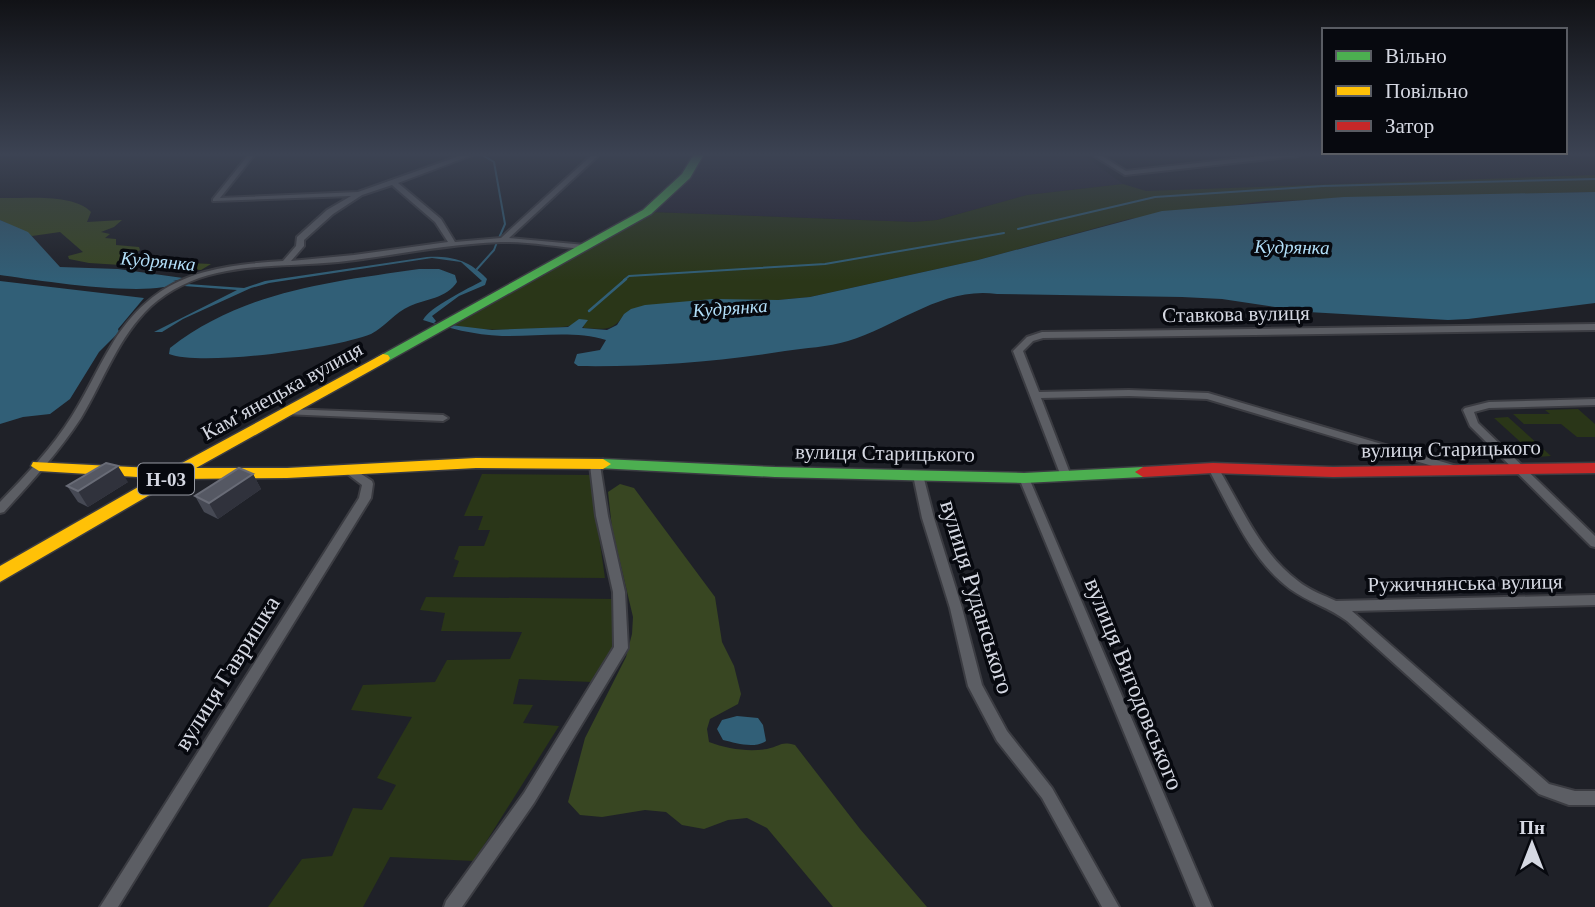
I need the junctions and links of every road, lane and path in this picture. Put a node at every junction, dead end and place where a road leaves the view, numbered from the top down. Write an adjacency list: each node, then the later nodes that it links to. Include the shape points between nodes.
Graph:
1 (218, 196): 2 (street, via 215,200)
2 (303, 196)
3 (355, 196): 10 (street, via 300,239 300,246)
4 (409, 196): 8 (street, via 438,221)
5 (551, 196): 7 (street)
6 (664, 196): 9 (street, Камʼянецька вулиця / Н-03)
7 (503, 240): 8 (street); 9 (street)
8 (453, 244): 10 (street)
9 (585, 247): 14 (street, Камʼянецька вулиця / Н-03)
10 (286, 262): 17 (street, via 212,270 187,278 149,305 109,354 70,428)
11 (1595, 327): 12 (street, Ставкова вулиця, via 1042,335 1018,351)
12 (1036, 395): 18 (street, via 1208,396); 25 (street, Ставкова вулиця)
13 (1595, 402): 21 (street, via 1489,405 1468,410 1474,424)
14 (288, 412): 15 (street); 23 (street, Камʼянецька вулиця / Н-03)
15 (443, 418)
16 (595, 465): 22 (street, вулиця Старицького, via 477,463); 24 (street, вулиця Старицького); 34 (street, via 601,516 619,592 621,648 529,797)
17 (40, 466): 23 (street, вулиця Старицького); 27 (street)
18 (1435, 466): 19 (street, вулиця Старицького); 21 (street, вулиця Старицького, via 1462,471)
19 (1213, 468): 25 (street, вулиця Старицького); 31 (street, via 1281,574 1310,595)
20 (1595, 468): 21 (street, вулиця Старицького)
21 (1522, 469): 28 (street)
22 (349, 470): 23 (street, вулиця Старицького); 33 (street, вулиця Гавришка, via 368,484 365,498)
23 (174, 474): 29 (street, Камʼянецька вулиця / Н-03)
24 (918, 475): 26 (street, вулиця Старицького); 35 (street, вулиця Руданського, via 975,686 1002,736 1047,793)
25 (1066, 476): 26 (street, вулиця Старицького)
26 (1024, 478): 36 (street, вулиця Вигодовського)
27 (0, 509)
28 (1595, 543)
29 (0, 575)
30 (1595, 600): 31 (street, Ружичнянська вулиця)
31 (1337, 606): 32 (street, via 1544,789 1564,798)
32 (1595, 797)
33 (108, 907)
34 (452, 907)
35 (1111, 907)
36 (1204, 907)

